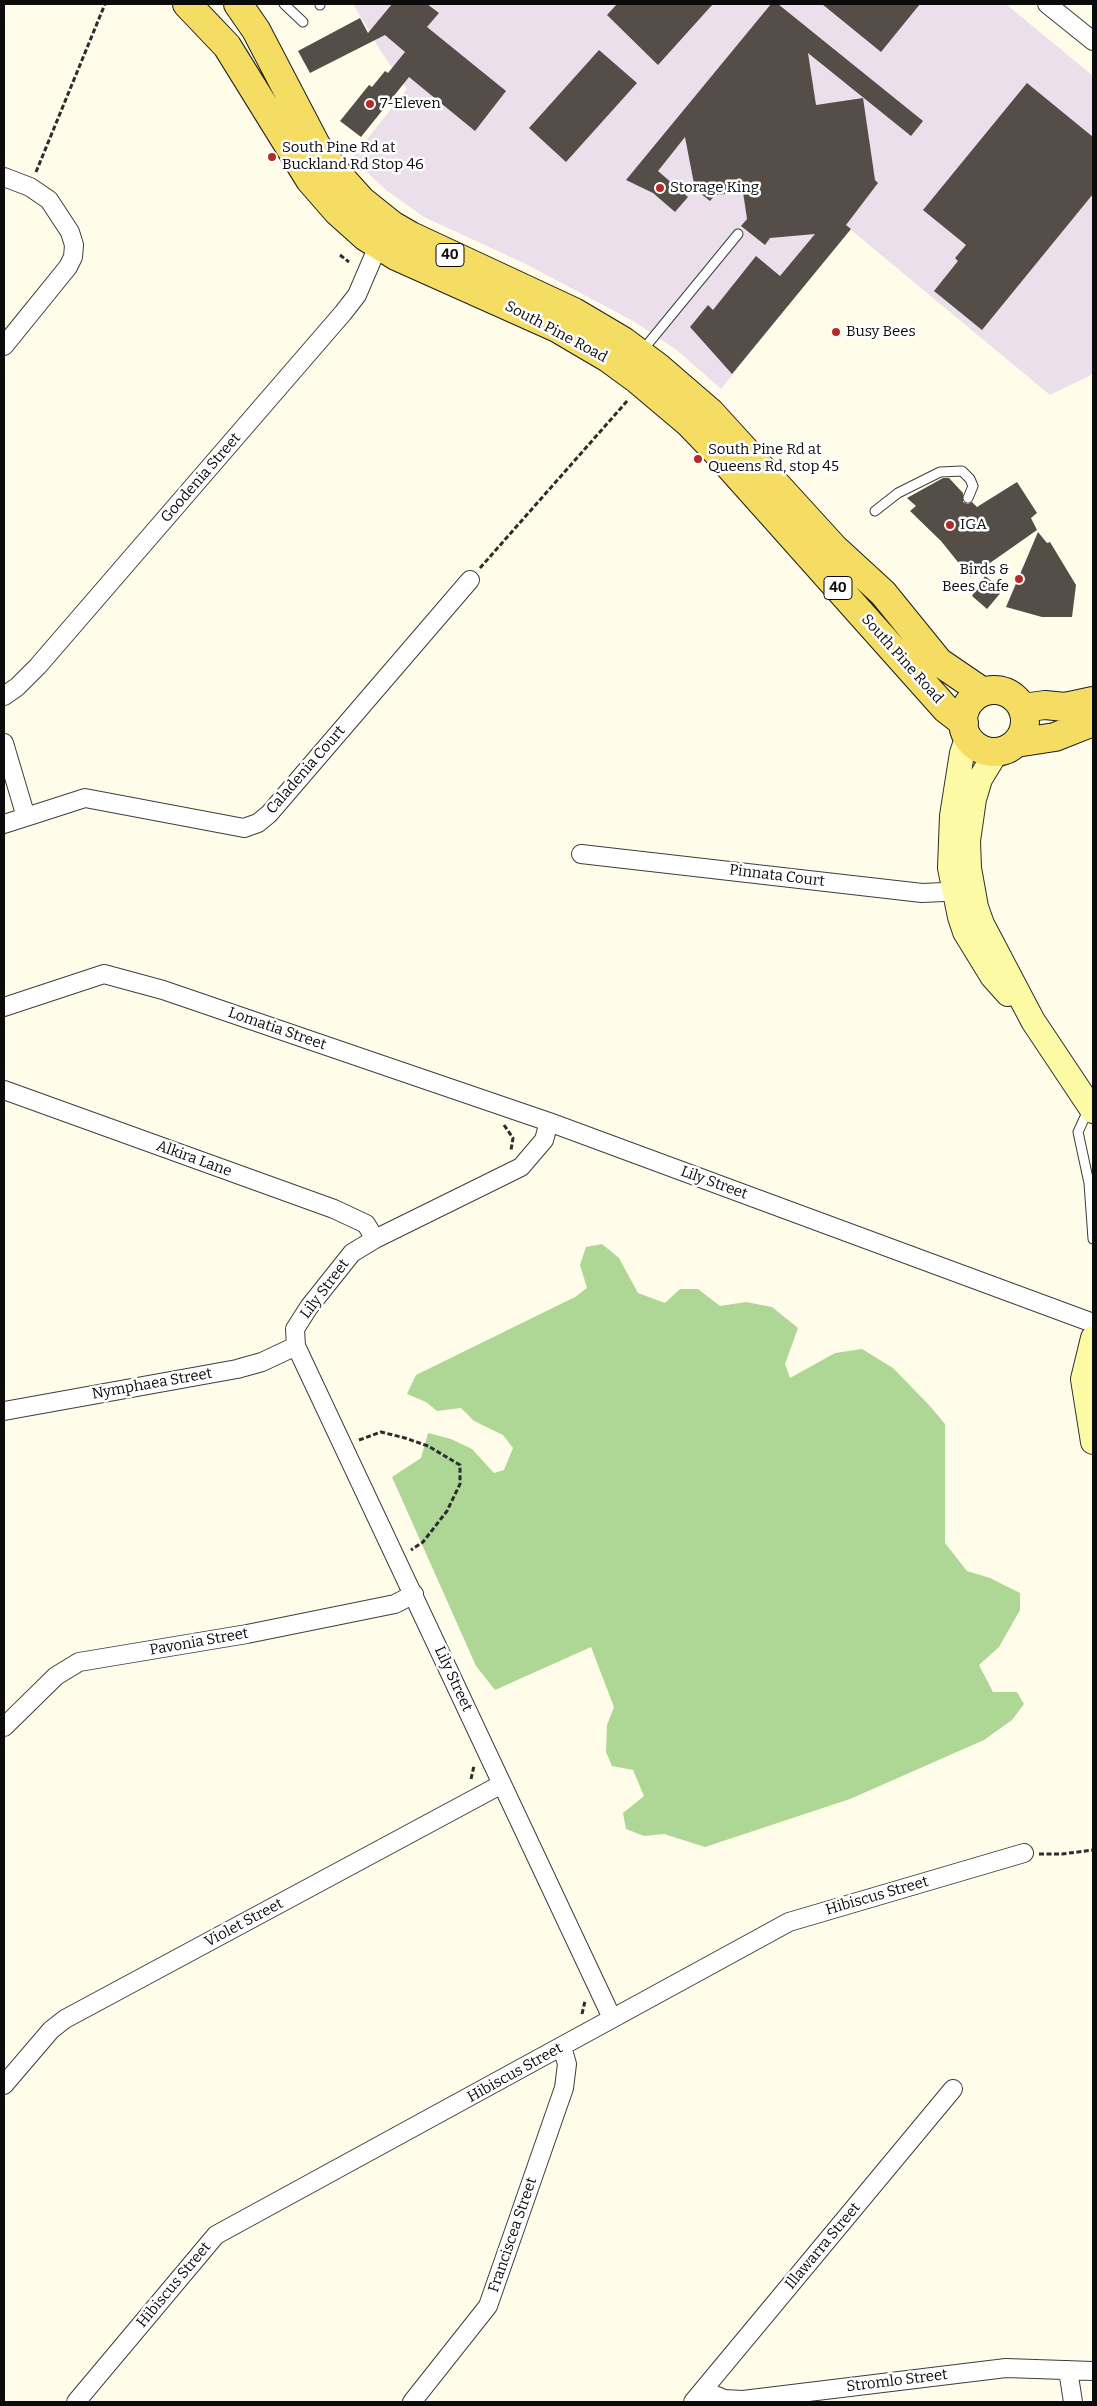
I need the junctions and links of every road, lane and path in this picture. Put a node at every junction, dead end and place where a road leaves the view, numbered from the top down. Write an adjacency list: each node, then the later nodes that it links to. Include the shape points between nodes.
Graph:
1 (105, 4): 9 (path)
2 (187, 4): 11 (main road, South Pine Road / 40, via 227,46 310,180 336,211)
3 (238, 4): 15 (main road, South Pine Road / 40, via 256,30 316,145 362,201 411,236 574,312)
4 (284, 4): 6 (lane)
5 (1047, 4): 7 (street)
6 (303, 22)
7 (1093, 41)
8 (4, 177): 9 (street)
9 (30, 187): 14 (street, via 49,200 70,232 73,257)
10 (738, 234): 15 (lane)
11 (378, 246): 21 (street, Goodenia Street, via 357,295 343,313 38,666); 25 (main road, South Pine Road / 40, via 557,328 608,358 667,403 715,450)
12 (340, 255): 13 (path)
13 (349, 262)
14 (4, 346)
15 (640, 353): 20 (main road, South Pine Road / 40, via 710,412 834,548 884,593 939,662)
16 (630, 398): 19 (path)
17 (968, 498): 18 (lane, via 973,486 970,479 962,472 940,472 898,493)
18 (875, 511)
19 (470, 580): 28 (street, Caladenia Court, via 258,823 244,828 85,798)
20 (983, 692): 23 (main road, 40, via 1002,691 1017,700); 25 (main road, via 968,704 964,713)
21 (4, 696)
22 (1093, 701): 23 (main road)
23 (1022, 708): 27 (main road, via 1024,726)
24 (1093, 722): 27 (main road, 40, via 1055,737)
25 (966, 730): 27 (main road, 40, via 980,748); 31 (main road, via 952,816 950,861)
26 (4, 742): 28 (street)
27 (1006, 747): 31 (main road, via 980,779 974,799)
28 (26, 817): 29 (street, Caladenia Court)
29 (4, 824)
30 (581, 854): 31 (street, Pinnata Court, via 922,893)
31 (963, 892): 34 (main road, via 1033,1021)
32 (4, 1007): 35 (street, Lomatia Street, via 104,974 163,990)
33 (4, 1090): 36 (street, Alkira Lane, via 334,1209 366,1224)
34 (1092, 1108): 37 (lane, via 1078,1132 1089,1183)
35 (549, 1122): 36 (street, Lily Street, via 544,1140 521,1168); 38 (street, Lily Street)
36 (375, 1239): 40 (street, Lily Street, via 352,1253 309,1307 295,1329)
37 (1093, 1239)
38 (1093, 1323)
39 (1093, 1338): 42 (main road, via 1083,1378)
40 (296, 1346): 41 (street, Nymphaea Street, via 262,1362 237,1369); 45 (street, Lily Street)
41 (4, 1411)
42 (1092, 1428)
43 (359, 1440): 44 (path, via 381,1432 428,1446 460,1465 460,1484 448,1511 423,1542)
44 (411, 1550)
45 (414, 1594): 46 (street, Pavonia Street, via 394,1604 247,1634 79,1662 56,1676); 47 (street, Lily Street)
46 (4, 1727)
47 (502, 1784): 50 (street, Lily Street); 52 (street, Violet Street, via 65,2019 51,2030)
48 (1093, 1850): 49 (path)
49 (1024, 1854): 50 (street, Hibiscus Street, via 789,1922)
50 (612, 2018): 51 (street, Hibiscus Street)
51 (562, 2047): 57 (street, Hibiscus Street, via 216,2235); 58 (street, Franciscea Street, via 567,2064 564,2088 488,2306)
52 (4, 2085)
53 (952, 2089): 56 (street, Illawarra Street)
54 (1068, 2370): 55 (street, Stromlo Street); 56 (street, Stromlo Street, via 1006,2368 743,2400); 59 (street)
55 (1093, 2371)
56 (698, 2396)
57 (76, 2402)
58 (412, 2402)
59 (1073, 2402)

